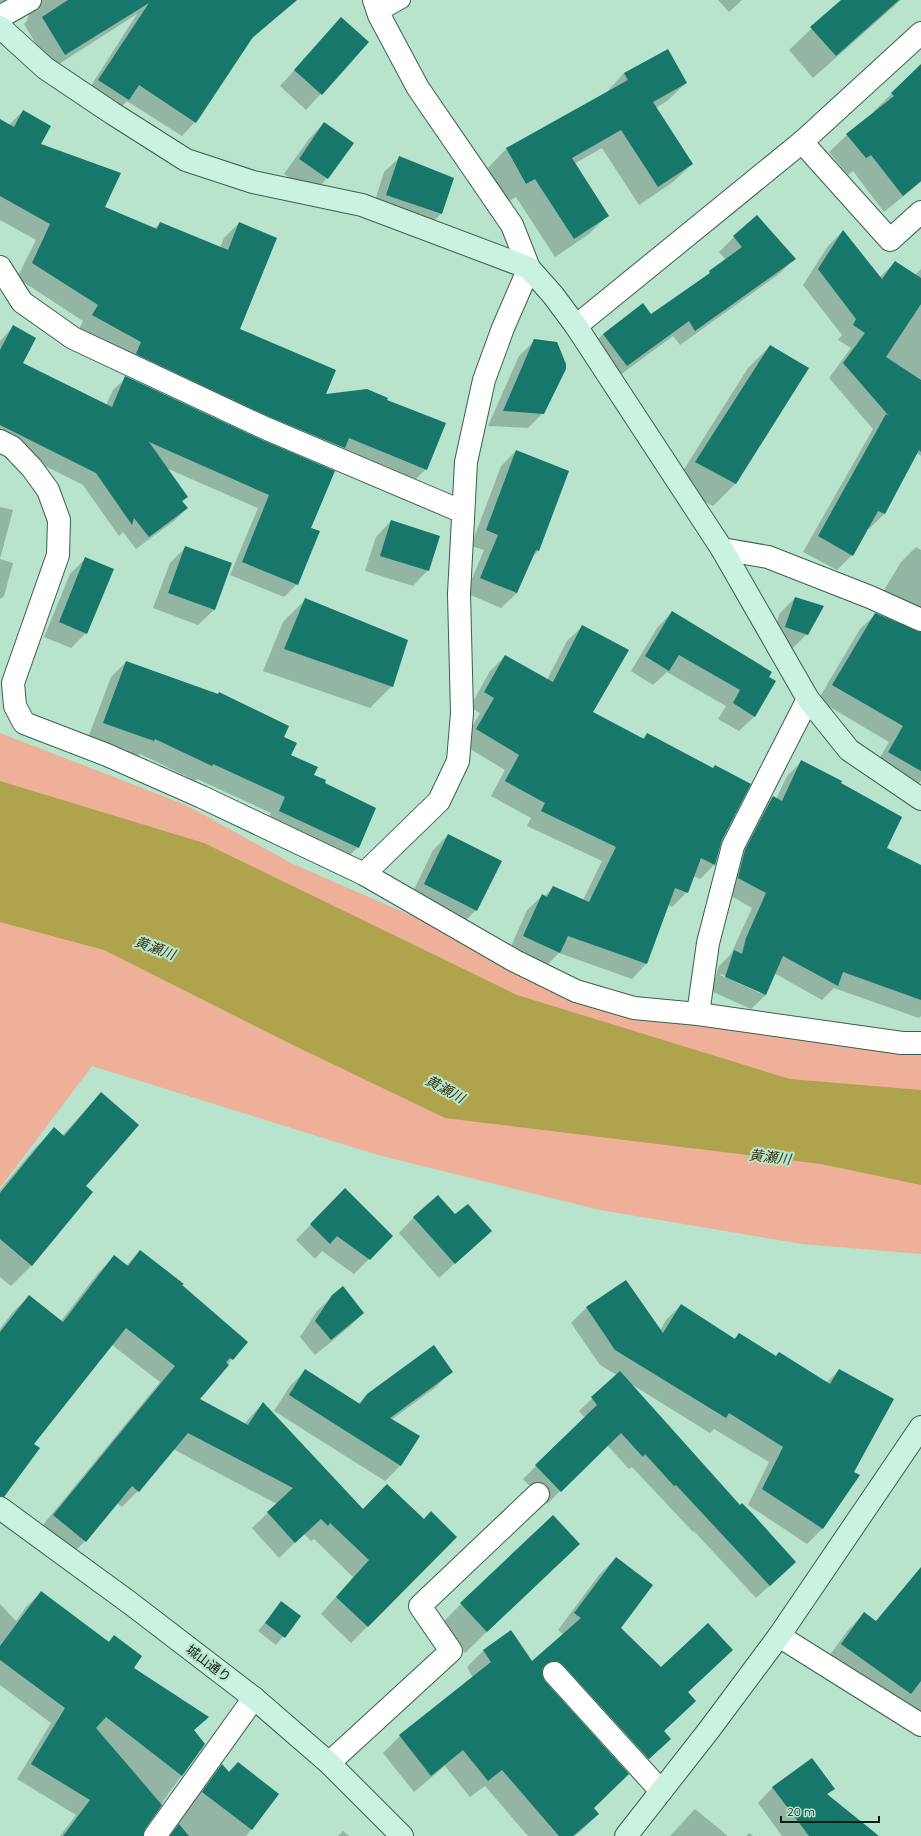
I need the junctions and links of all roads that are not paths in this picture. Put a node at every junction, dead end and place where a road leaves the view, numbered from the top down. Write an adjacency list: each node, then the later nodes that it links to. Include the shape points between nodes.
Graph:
1 (30, 0): 4 (street)
2 (402, 0): 3 (lane)
3 (377, 7): 9 (street, via 418,88 512,225)
4 (0, 17)
5 (0, 27): 9 (street, via 45,68 186,160 253,182 362,205)
6 (921, 33): 7 (street)
7 (802, 142): 8 (street, via 890,240); 11 (street)
8 (921, 212)
9 (529, 268): 11 (street, via 553,294); 13 (street, via 484,380 466,462)
10 (1, 271): 13 (street, via 22,302 73,338 265,428)
11 (576, 326): 14 (street)
12 (0, 442): 16 (street, via 12,447 32,468 48,490 59,520 58,555)
13 (463, 512): 19 (street, via 459,594 462,713 458,761 439,801)
14 (722, 549): 15 (street, via 768,557); 17 (street)
15 (921, 620)
16 (7, 680): 19 (street, via 24,724 107,755)
17 (808, 699): 18 (street, via 849,750); 20 (street, via 733,846 708,943)
18 (921, 799)
19 (364, 874): 20 (street, via 515,961 576,991 634,1008)
20 (698, 1014): 21 (street, via 902,1043)
21 (921, 1043)
22 (920, 1431): 25 (street)
23 (538, 1494): 29 (street, via 420,1606 451,1651)
24 (0, 1508): 27 (street, 城山通り)
25 (779, 1636): 28 (street); 30 (street)
26 (554, 1673): 30 (street)
27 (254, 1698): 29 (street, 城山通り); 31 (street)
28 (921, 1725)
29 (329, 1763): 32 (street, 城山通り)
30 (661, 1791): 33 (street)
31 (155, 1836)
32 (402, 1836)
33 (626, 1836)

